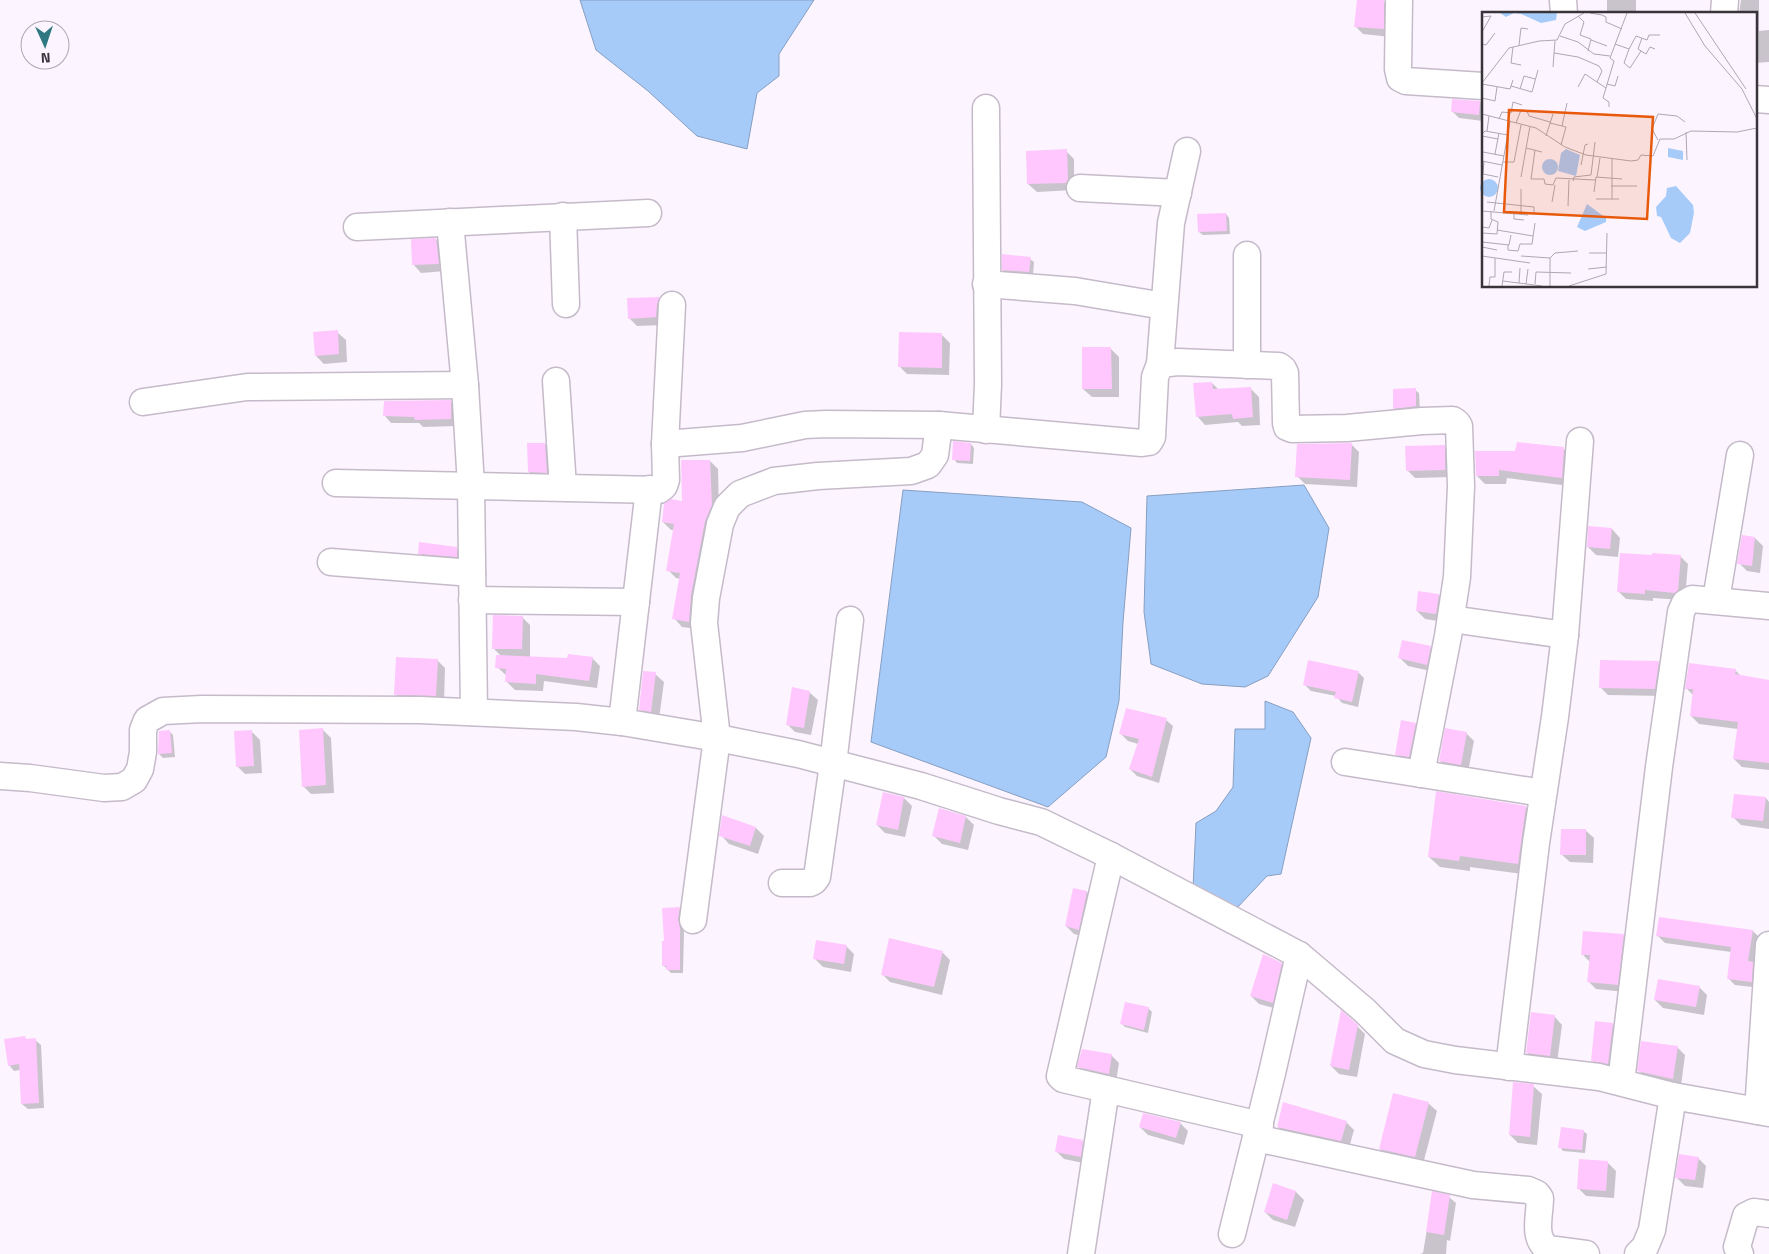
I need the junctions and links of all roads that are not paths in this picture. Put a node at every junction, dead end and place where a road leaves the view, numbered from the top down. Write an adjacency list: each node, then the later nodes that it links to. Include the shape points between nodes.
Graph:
1 (1398, 0): 2 (street, via 1400,78)
2 (1482, 86)
3 (1756, 99): 4 (street)
4 (1769, 100)
5 (986, 108): 14 (street)
6 (1186, 151): 8 (street)
7 (1080, 188): 8 (street)
8 (1178, 193): 17 (street, via 1171,223)
9 (648, 213): 10 (street)
10 (564, 216): 11 (street); 15 (street)
11 (450, 222): 12 (street); 21 (street)
12 (357, 227)
13 (1247, 255): 19 (street)
14 (986, 284): 17 (street, via 1082,292); 24 (street)
15 (566, 304)
16 (672, 305): 26 (street)
17 (1164, 306): 18 (street)
18 (1160, 364): 19 (street); 24 (street, via 1155,377 1150,442)
19 (1247, 365): 38 (street, via 1279,366 1283,369 1286,423 1292,429 1347,428 1432,420 1457,422 1461,486 1457,577)
20 (556, 381): 30 (street)
21 (465, 385): 22 (street, via 247,388); 29 (street)
22 (143, 402)
23 (939, 425): 24 (street); 26 (street, via 805,425 742,438); 43 (street, via 935,455 928,465 911,472 774,481 740,494 726,507 710,574 704,623)
24 (986, 430)
25 (1580, 440): 40 (street)
26 (665, 444): 31 (street, via 664,486 659,490)
27 (1740, 455): 35 (street)
28 (336, 483): 29 (street)
29 (471, 486): 30 (street); 33 (street)
30 (563, 487): 31 (street)
31 (649, 489): 36 (street)
32 (331, 562): 33 (street)
33 (472, 573): 34 (street)
34 (472, 600): 36 (street); 41 (street)
35 (1716, 600): 37 (street); 55 (street, via 1692,598 1681,612)
36 (636, 602): 42 (street)
37 (1769, 606)
38 (1450, 619): 40 (street); 46 (street)
39 (850, 620): 45 (street)
40 (1565, 635): 48 (street)
41 (474, 712): 42 (street); 47 (street, via 239,708 163,711 148,720 143,730 140,768 134,780 122,787 104,788)
42 (622, 722): 43 (street)
43 (717, 738): 45 (street); 51 (street)
44 (1345, 762): 46 (street)
45 (833, 764): 49 (street, via 1041,822); 50 (street, via 817,877 810,883)
46 (1421, 774): 48 (street)
47 (0, 776)
48 (1543, 793): 54 (street)
49 (1110, 856): 53 (street); 56 (street, via 1060,1076)
50 (782, 883)
51 (693, 920)
52 (1769, 945): 58 (street)
53 (1299, 955): 54 (street, via 1406,1048 1455,1060); 59 (street)
54 (1509, 1066): 55 (street)
55 (1620, 1082): 57 (street)
56 (1106, 1089): 59 (street); 62 (street)
57 (1672, 1096): 58 (street); 64 (street, via 1652,1230 1645,1247)
58 (1763, 1112)
59 (1258, 1132): 61 (street); 63 (street, via 1473,1185 1528,1190 1540,1198 1538,1232 1543,1245 1548,1249)
60 (1769, 1214): 65 (street, via 1754,1212 1746,1216 1737,1247)
61 (1232, 1234)
62 (1081, 1254)
63 (1586, 1254)
64 (1638, 1254)
65 (1740, 1254)

